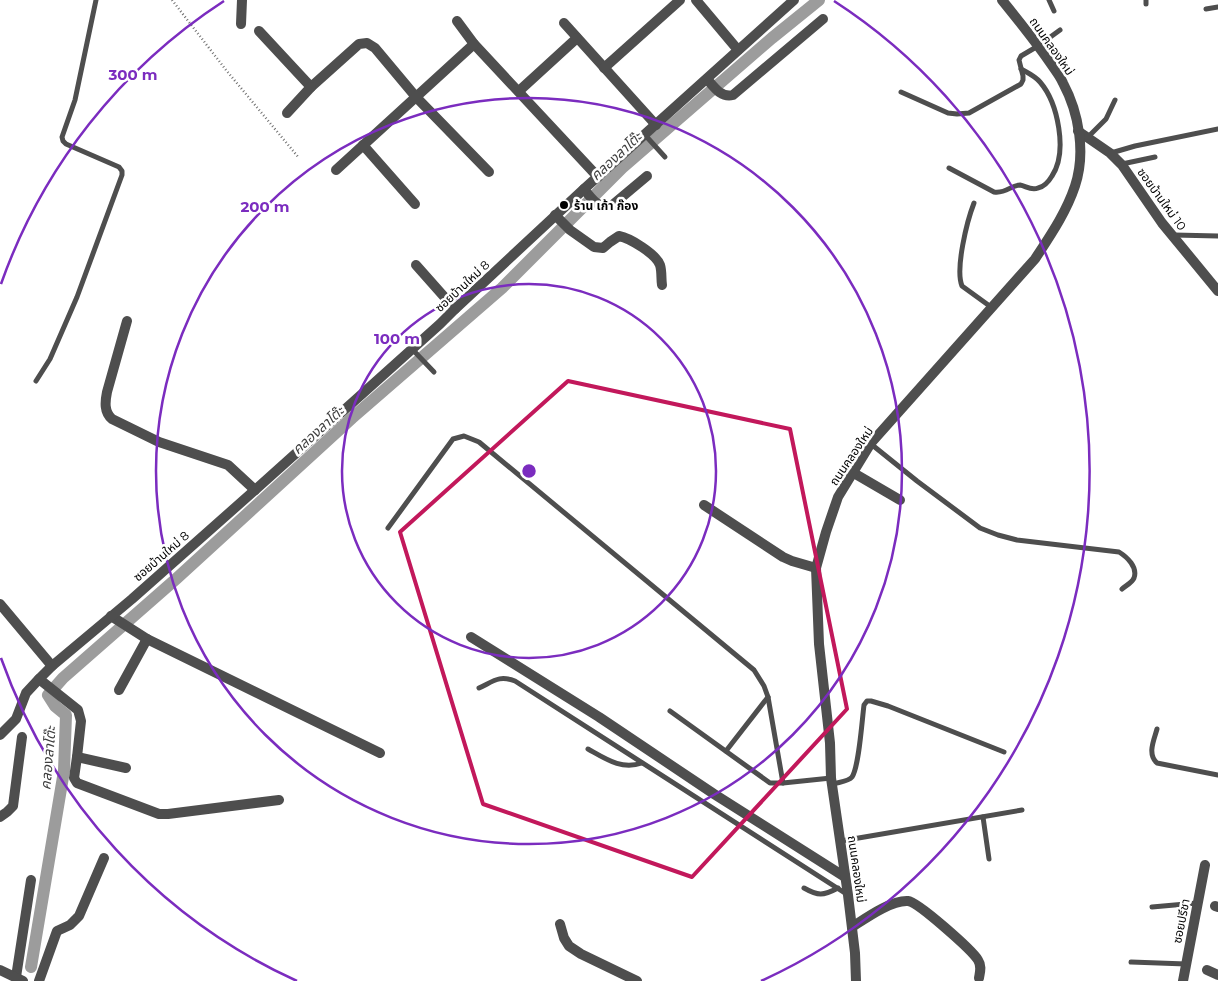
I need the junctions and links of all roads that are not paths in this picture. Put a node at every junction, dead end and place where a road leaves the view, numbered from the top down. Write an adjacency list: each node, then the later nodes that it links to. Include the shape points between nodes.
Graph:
1 (96, 0): 59 (lane, via 75,100 62,138 66,144 119,167 122,175 78,297 50,359)
2 (242, 0): 14 (street)
3 (680, 0): 21 (street)
4 (696, 0): 20 (street)
5 (794, 0): 20 (street, ซอยบ้านใหม่ 8)
6 (1002, 0): 19 (street, ถนนคลองใหม่)
7 (1049, 0): 10 (lane)
8 (1218, 7): 9 (lane)
9 (1206, 9)
10 (1054, 11)
11 (823, 19): 23 (street, via 732,95 721,94)
12 (457, 21): 18 (street)
13 (564, 23): 17 (street)
14 (241, 24)
15 (1060, 30): 19 (lane)
16 (259, 31): 24 (street)
17 (577, 38): 21 (street); 25 (street)
18 (474, 44): 25 (street); 27 (street)
19 (1038, 46): 22 (lane, via 1019,60); 32 (street, ถนนคลองใหม่, via 1063,82 1075,111)
20 (738, 50): 23 (street, ซอยบ้านใหม่ 8)
21 (604, 68): 30 (street)
22 (1021, 69): 26 (lane, via 1021,84 969,113 948,113); 40 (lane, via 1041,83 1060,132 1057,169 1049,181 1039,188 1018,185 1000,193)
23 (710, 82): 30 (street, ซอยบ้านใหม่ 8)
24 (311, 87): 27 (street, via 359,44 367,43); 29 (street)
25 (518, 91): 44 (street)
26 (901, 92)
27 (416, 96): 35 (street); 42 (street)
28 (1115, 100): 33 (lane, via 1106,119)
29 (287, 112)
30 (656, 125): 34 (street, ซอยบ้านใหม่ 8)
31 (1218, 129): 36 (lane)
32 (1078, 131): 33 (street, ซอยบ้านใหม่ 10); 54 (street, ถนนคลองใหม่, via 1080,164 1076,185 1065,210 1035,259)
33 (1088, 137): 36 (street, ซอยบ้านใหม่ 10)
34 (647, 138): 37 (lane); 44 (street, ซอยบ้านใหม่ 8)
35 (362, 146): 41 (street); 47 (street)
36 (1110, 153): 39 (street, ซอยบ้านใหม่ 10)
37 (665, 157)
38 (1155, 157): 39 (lane)
39 (1122, 165): 49 (street, ซอยบ้านใหม่ 10)
40 (949, 168)
41 (336, 170)
42 (489, 172)
43 (647, 176): 45 (street, via 610,207 603,208)
44 (598, 177): 45 (street, ซอยบ้านใหม่ 8)
45 (590, 196): 48 (street, ซอยบ้านใหม่ 8)
46 (974, 203): 54 (lane, via 965,233 960,282)
47 (415, 204)
48 (558, 219): 52 (street, via 594,247 603,248 619,236 633,242 657,259); 55 (street, ซอยบ้านใหม่ 8)
49 (1173, 236): 50 (lane); 53 (street, ซอยบ้านใหม่ 10)
50 (1218, 236)
51 (416, 265): 55 (street)
52 (662, 285)
53 (1218, 291)
54 (991, 307): 60 (street, ถนนคลองใหม่)
55 (455, 309): 57 (street, ซอยบ้านใหม่ 8)
56 (127, 321): 62 (street, via 107,392 108,415 159,442 228,465)
57 (415, 352): 58 (lane); 62 (street, ซอยบ้านใหม่ 8)
58 (434, 372)
59 (36, 381)
60 (871, 443): 61 (street, ถนนคลองใหม่); 67 (lane, via 980,528 1017,540 1119,552 1126,556 1134,569 1134,577)
61 (852, 472): 63 (street); 66 (street, ถนนคลองใหม่, via 838,497)
62 (255, 490): 69 (street, ซอยบ้านใหม่ 8)
63 (900, 500)
64 (704, 505): 66 (street, via 783,557)
65 (388, 528): 76 (lane, via 452,439 464,436 479,442 754,670)
66 (816, 568): 89 (street, ถนนคลองใหม่, via 819,644)
67 (1122, 589)
68 (0, 604): 72 (street)
69 (111, 616): 71 (street); 72 (street, ซอยบ้านใหม่ 8)
70 (471, 637): 99 (street)
71 (147, 639): 75 (street); 84 (street)
72 (52, 666): 73 (street, ซอยบ้านใหม่ 8)
73 (38, 679): 79 (street, ซอยบ้านใหม่ 8, via 26,693 16,719); 85 (street, via 78,710 81,722)
74 (479, 688): 86 (lane, via 500,678 515,681)
75 (119, 690)
76 (768, 697): 82 (lane); 90 (lane)
77 (670, 711): 82 (lane)
78 (1157, 729): 88 (lane, via 1152,751 1154,760)
79 (0, 735)
80 (22, 737): 94 (street, via 13,806)
81 (588, 749): 86 (lane, via 620,764 634,766)
82 (726, 751): 90 (lane, via 770,783)
83 (1004, 752): 89 (lane, via 871,701 864,705 852,776 849,780)
84 (380, 753)
85 (77, 757): 87 (street); 91 (street, via 74,778 77,783 160,814)
86 (642, 763): 102 (lane)
87 (126, 768)
88 (1218, 776)
89 (832, 781): 90 (lane); 95 (street, ถนนคลองใหม่)
90 (784, 783)
91 (279, 800)
92 (1022, 810): 93 (lane)
93 (983, 817): 95 (lane); 97 (lane)
94 (0, 818)
95 (840, 842): 99 (street, ถนนคลองใหม่)
96 (104, 858): 115 (street, via 79,916 57,931)
97 (989, 859)
98 (1205, 865): 104 (street, ซอยปรีชา)
99 (845, 877): 103 (street, ถนนคลองใหม่)
100 (31, 880): 114 (street)
101 (804, 888): 102 (lane, via 821,895)
102 (838, 888): 103 (lane)
103 (848, 895): 107 (street, ถนนคลองใหม่)
104 (1197, 903): 105 (lane); 109 (street, ซอยปรีชา)
105 (1152, 907)
106 (560, 924): 116 (street, via 569,946)
107 (852, 926): 113 (street, via 890,904 909,901 932,916 974,954 981,969); 117 (street, ถนนคลองใหม่)
108 (1131, 962): 109 (lane)
109 (1186, 964): 118 (street, ซอยปรีชา)
110 (0, 970): 114 (street)
111 (1207, 970): 112 (street)
112 (1218, 975)
113 (979, 978)
114 (19, 979)
115 (39, 981)
116 (637, 981)
117 (856, 981)
118 (1183, 981)

